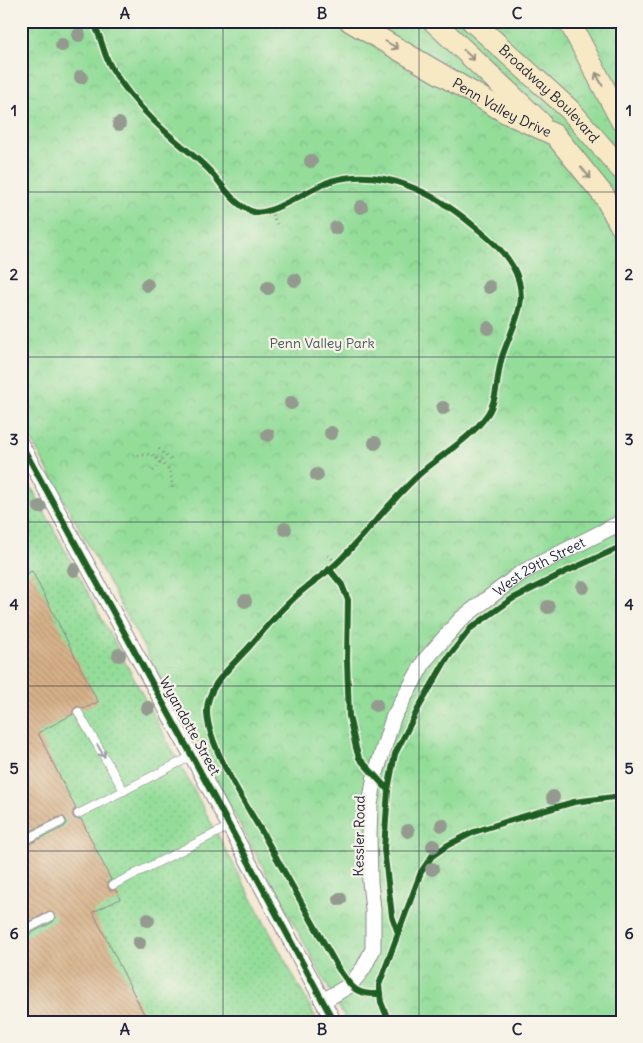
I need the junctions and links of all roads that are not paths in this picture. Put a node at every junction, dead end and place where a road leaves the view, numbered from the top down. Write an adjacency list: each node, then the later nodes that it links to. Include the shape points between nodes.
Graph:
1 (350, 21): 6 (main road, Penn Valley Drive, one-way to 6, via 507,114)
2 (433, 21): 6 (main road, Broadway Boulevard, one-way to 6)
3 (472, 21): 7 (main road, Broadway Boulevard, via 570,110)
4 (570, 21): 5 (main road, one-way to 4)
5 (622, 122)
6 (554, 135): 8 (main road, Penn Valley Drive, one-way to 8, via 605,197)
7 (622, 170)
8 (622, 228)
9 (21, 444): 13 (street, Wyandotte Street)
10 (622, 522): 11 (street, West 29th Street, via 521,573)
11 (461, 619): 22 (street, Kessler Road, via 425,660 393,718 375,776 370,805 373,949 350,985)
12 (78, 712): 14 (lane, one-way to 14)
13 (192, 756): 14 (lane); 17 (street, Wyandotte Street)
14 (124, 791): 15 (lane)
15 (78, 814)
16 (61, 822): 18 (lane)
17 (230, 826): 19 (lane); 22 (street, Wyandotte Street)
18 (21, 842)
19 (113, 885)
20 (50, 917): 21 (lane)
21 (21, 932)
22 (323, 1000): 23 (street, Wyandotte Street)
23 (334, 1022)

